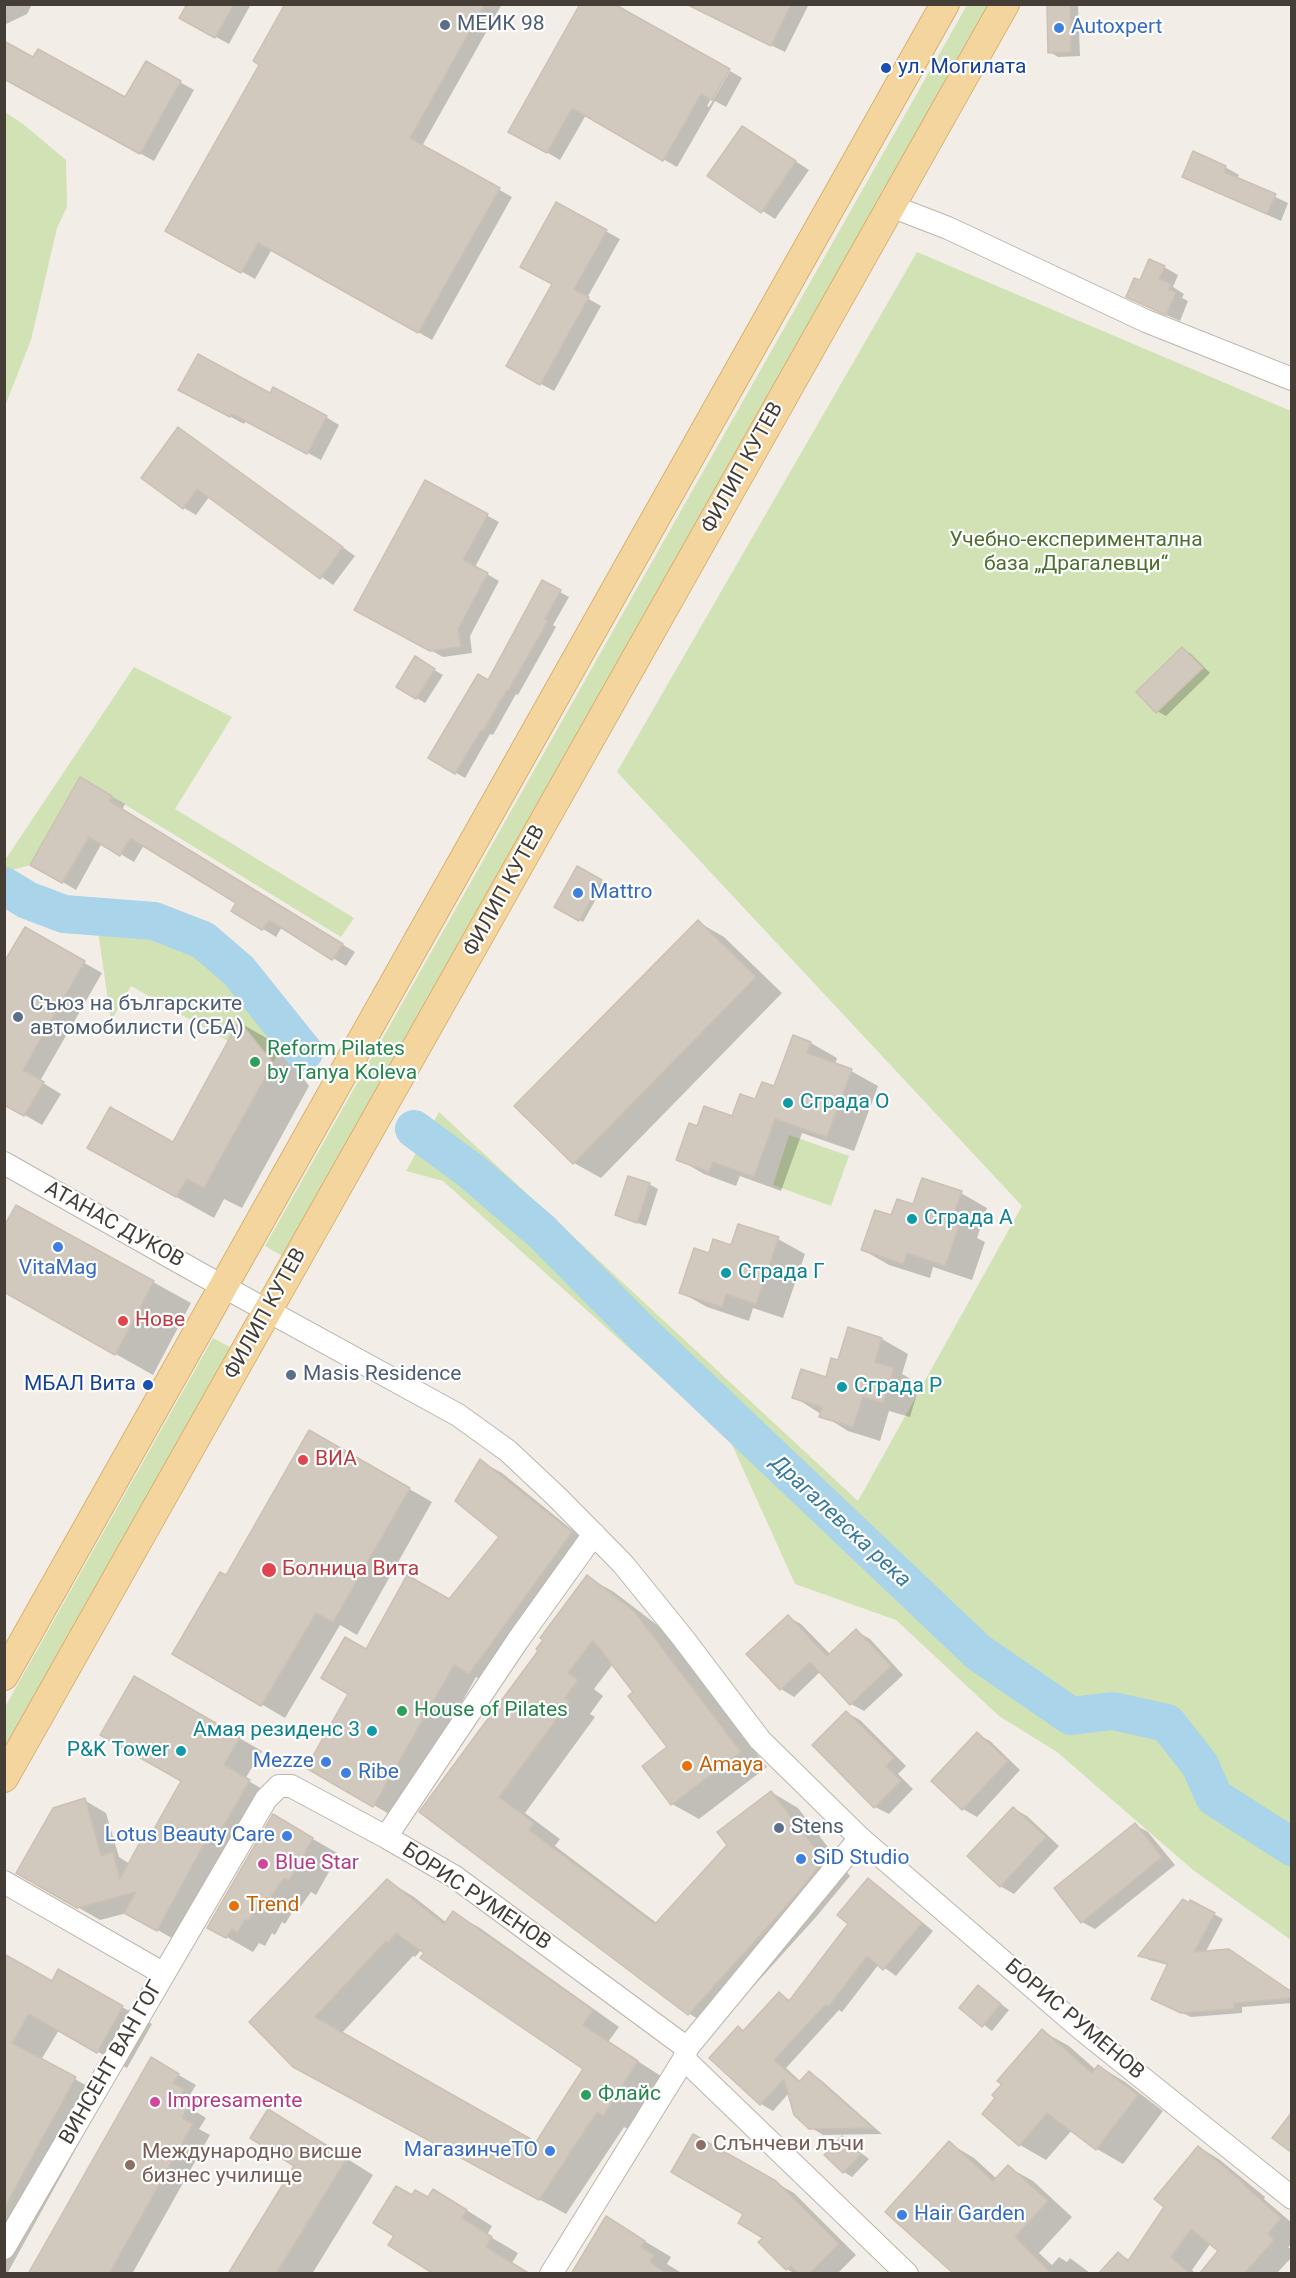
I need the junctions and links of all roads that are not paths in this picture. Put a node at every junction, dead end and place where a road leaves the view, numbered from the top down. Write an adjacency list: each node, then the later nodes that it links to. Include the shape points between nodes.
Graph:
1 (945, 4): 6 (main road)
2 (1005, 4): 3 (main road, ФИЛИП КУТЕВ)
3 (891, 206): 4 (street, via 948,228 1146,321); 7 (main road, ФИЛИП КУТЕВ)
4 (1292, 379)
5 (4, 1163): 6 (street, АТАНАС ДУКОВ)
6 (223, 1287): 7 (street, АТАНАС ДУКОВ); 9 (main road)
7 (268, 1311): 8 (street, БОРИС РУМЕНОВ, via 458,1415 508,1451); 10 (main road, ФИЛИП КУТЕВ)
8 (594, 1534): 11 (street, БОРИС РУМЕНОВ); 12 (street, БОРИС РУМЕНОВ, via 683,1638 760,1740)
9 (4, 1676)
10 (4, 1778)
11 (386, 1837): 14 (street, via 291,1786 279,1786 266,1799); 15 (street, БОРИС РУМЕНОВ, via 455,1877)
12 (860, 1838): 15 (street); 16 (street, БОРИС РУМЕНОВ, via 1080,2028)
13 (4, 1882): 14 (street, ВИНСЕНТ ВАН ГОГ)
14 (164, 1974): 17 (street, ВИНСЕНТ ВАН ГОГ)
15 (685, 2054): 18 (street); 19 (street, БОРИС РУМЕНОВ)
16 (1292, 2198)
17 (4, 2248)
18 (551, 2274)
19 (907, 2274)

